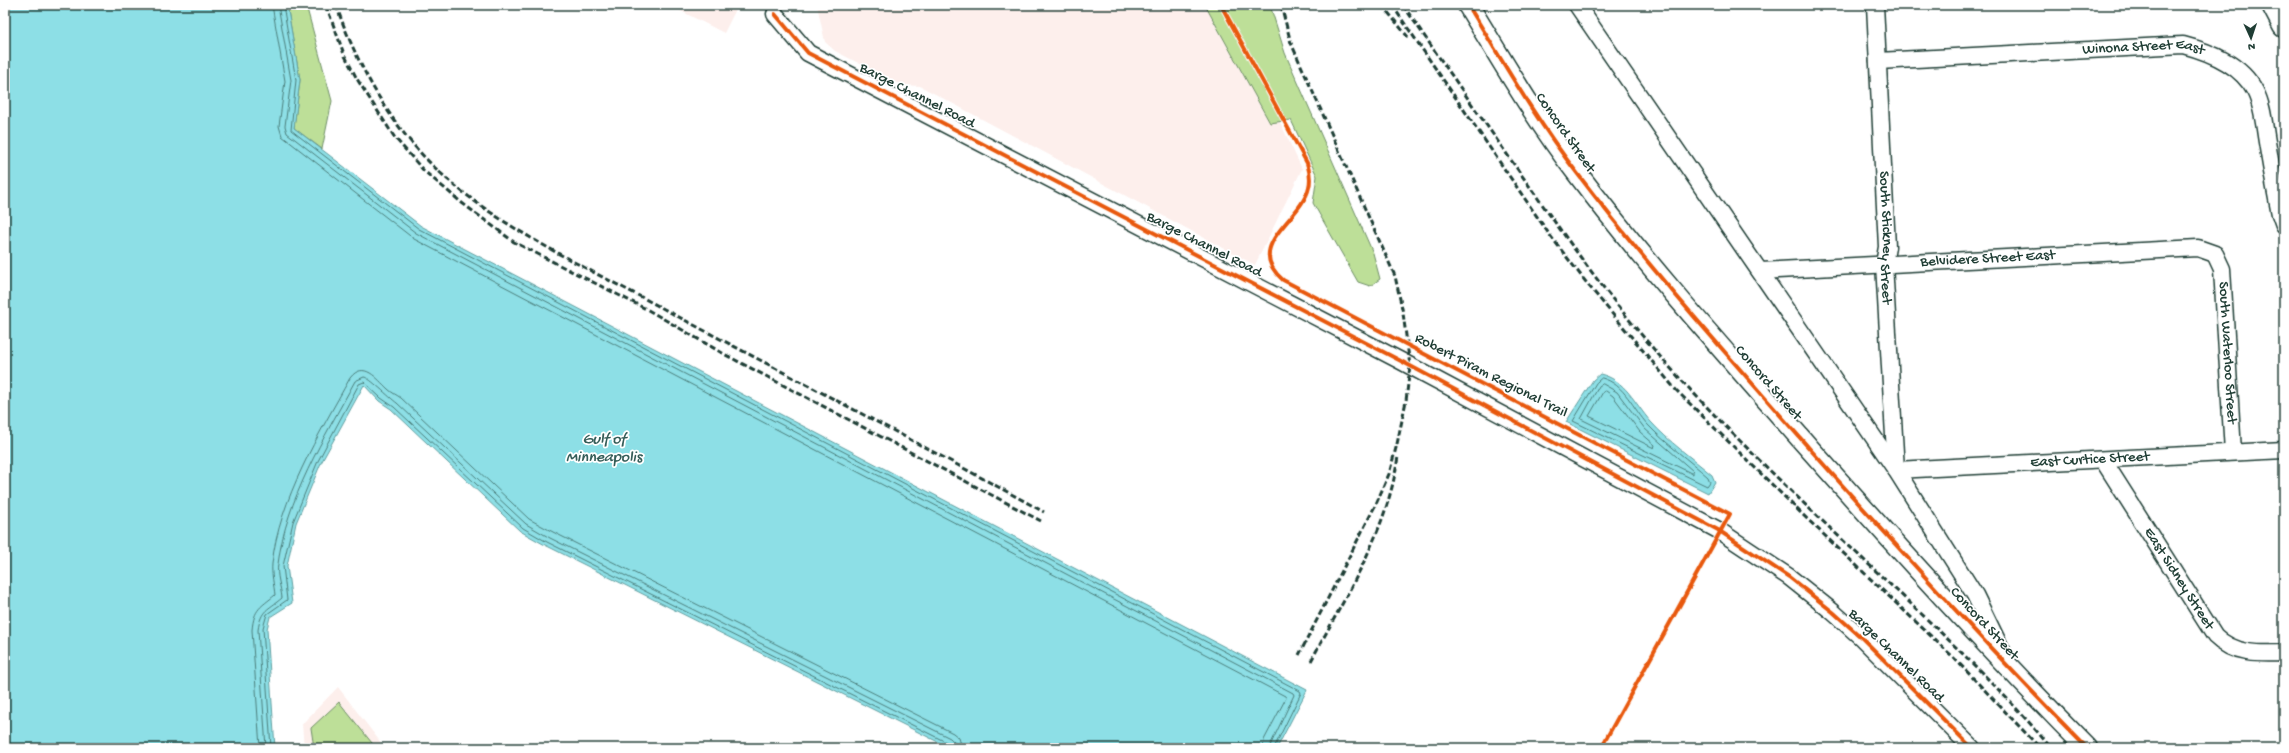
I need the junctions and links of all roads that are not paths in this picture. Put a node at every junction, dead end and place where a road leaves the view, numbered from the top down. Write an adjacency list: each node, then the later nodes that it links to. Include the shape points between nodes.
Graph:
1 (1468, 5): 17 (main road, Concord Street, via 1518,86 1576,172 1669,288)
2 (1577, 5): 11 (street, Concord Street)
3 (1875, 5): 7 (street, South Stickney Street)
4 (2273, 5): 6 (highway)
5 (775, 14): 18 (street, Barge Channel Road, via 808,53 1426,374 1718,530 1789,577 1833,612)
6 (2284, 26)
7 (1878, 61): 8 (street, Winona Street East, via 2183,45 2204,50 2225,60 2245,77 2255,92 2262,113); 10 (street, South Stickney Street, via 1887,247)
8 (2284, 225)
9 (2215, 254): 10 (street, Belvidere Street East, via 2198,248); 13 (street, South Waterloo Street, via 2222,269)
10 (1884, 264): 11 (street, Belvidere Street East); 15 (street, South Stickney Street)
11 (1760, 271): 15 (street, Concord Street)
12 (2284, 450): 13 (street, East Curtice Street)
13 (2233, 452): 14 (street, East Curtice Street)
14 (2104, 460): 15 (street, East Curtice Street); 16 (street, East Sidney Street, via 2215,636 2224,644 2246,652)
15 (1896, 470): 17 (street, Concord Street, via 1975,595)
16 (2284, 653)
17 (2011, 671): 19 (main road, Concord Street)
18 (1972, 748)
19 (2087, 748)

